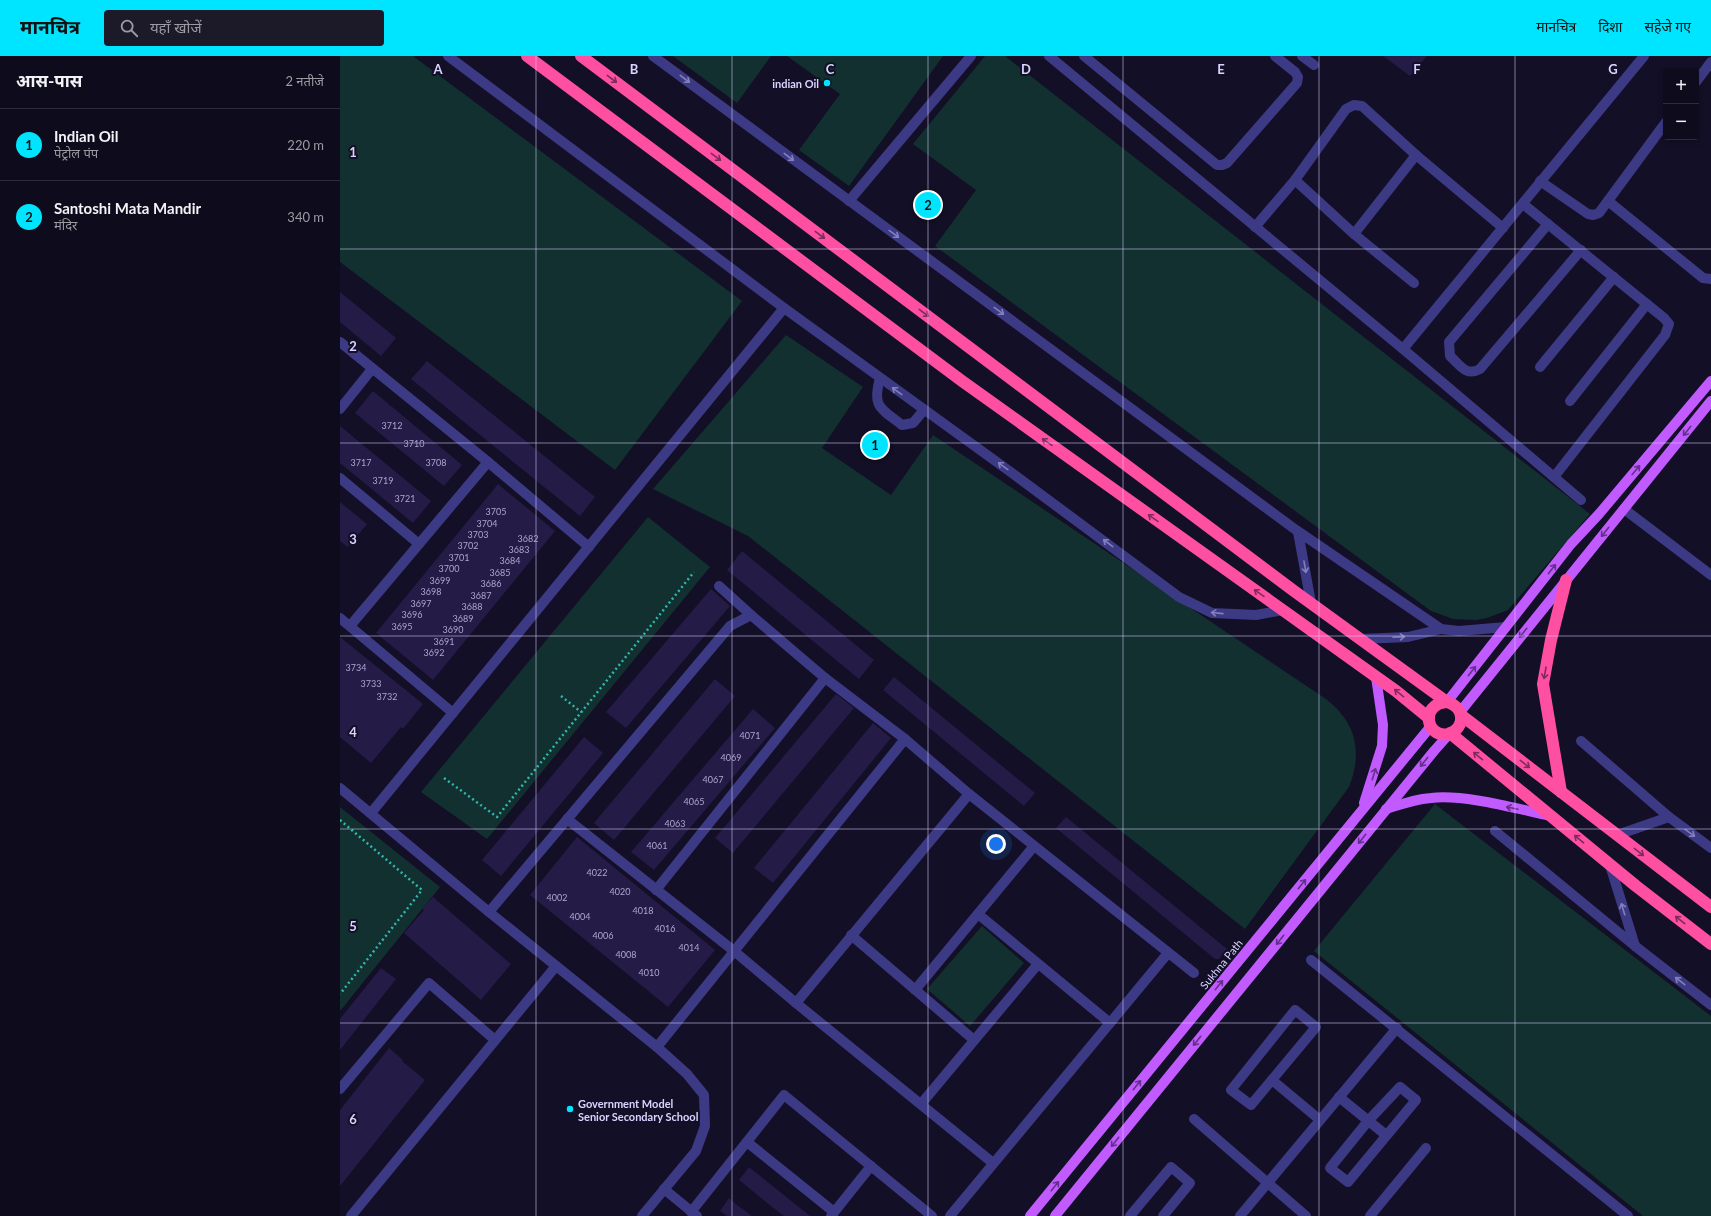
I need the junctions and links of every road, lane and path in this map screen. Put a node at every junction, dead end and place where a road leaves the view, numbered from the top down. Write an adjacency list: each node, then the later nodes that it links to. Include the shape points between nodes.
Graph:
1 (448, 56): 30 (street)
2 (527, 56): 54 (highway, one-way to 2, via 962,381)
3 (581, 56): 53 (highway, one-way to 53)
4 (654, 56): 18 (street, one-way to 18)
5 (1049, 56): 22 (street)
6 (1084, 56): 7 (street, via 1217,164 1222,165 1227,163 1297,83 1298,77 1295,72)
7 (1275, 56)
8 (1302, 56): 12 (street)
9 (1644, 56): 17 (street)
10 (966, 58): 18 (street)
11 (1711, 62): 13 (street)
12 (1314, 65)
13 (1699, 78)
14 (1663, 126): 19 (street)
15 (1416, 156): 16 (street, via 1362,106 1354,105 1346,109); 23 (street); 24 (street)
16 (1295, 180): 22 (street); 24 (street)
17 (1540, 182): 19 (street, via 1594,216); 20 (street)
18 (849, 201): 46 (street, one-way to 46)
19 (1608, 201): 27 (street, via 1703,278)
20 (1523, 204): 21 (street); 23 (street)
21 (1548, 224): 25 (street); 25 (street, via 1448,342 1450,356 1468,372 1474,373 1480,369)
22 (1255, 226): 32 (street)
23 (1503, 228): 32 (street)
24 (1354, 234): 28 (street)
25 (1581, 250): 26 (street)
26 (1614, 277): 29 (street); 33 (street)
27 (1711, 279)
28 (1414, 283)
29 (1647, 304): 37 (street); 42 (street, via 1669,324 1668,331)
30 (784, 308): 35 (street); 48 (street)
31 (340, 342): 34 (street)
32 (1403, 349): 42 (street)
33 (1540, 367)
34 (372, 369): 39 (street); 41 (street)
35 (880, 378): 40 (street, one-way to 35); 40 (street, via 876,394 878,402 882,409 902,425 913,423)
36 (1711, 381): 58 (main road, one-way to 36, via 1571,544)
37 (1570, 401)
38 (1711, 401): 45 (main road, one-way to 45)
39 (340, 409)
40 (924, 410): 54 (street, one-way to 40, via 1256,615 1212,613 1179,597)
41 (488, 462): 47 (street); 48 (street)
42 (1554, 476): 44 (street)
43 (340, 478): 47 (street)
44 (1581, 500)
45 (1624, 509): 50 (street); 51 (main road, one-way to 51)
46 (1298, 532): 53 (street, one-way to 53); 59 (street)
47 (419, 544): 57 (street)
48 (589, 547): 66 (street)
49 (694, 572): 65 (path)
50 (1711, 575)
51 (1566, 580): 67 (main road, one-way to 67); 74 (highway, one-way to 74, via 1543,684)
52 (719, 586): 55 (street)
53 (1311, 602): 60 (highway)
54 (1283, 610): 61 (highway)
55 (751, 615): 62 (street); 81 (street, via 730,626)
56 (340, 618): 57 (street)
57 (350, 626): 66 (street)
58 (1506, 627): 59 (street, via 1459,631); 64 (main road, one-way to 58)
59 (1441, 629): 60 (street, one-way to 59, via 1408,637)
60 (1360, 639): 64 (highway)
61 (1376, 677): 68 (highway, one-way to 61, via 1396,691); 77 (main road, one-way to 61, via 1382,746 1383,726)
62 (825, 678): 70 (street); 88 (street)
63 (561, 696): 65 (path)
64 (1447, 702): 67 (highway, via 1455,706); 68 (highway, via 1434,706 1430,712)
65 (581, 712): 72 (path, via 497,817)
66 (453, 713): 78 (street)
67 (1460, 713): 69 (highway, via 1457,729); 74 (highway, one-way to 74)
68 (1430, 722): 69 (highway, via 1436,732); 77 (main road, Sukhna Path)
69 (1450, 733): 76 (main road, one-way to 76); 79 (highway, one-way to 69)
70 (905, 739): 75 (street); 95 (street)
71 (1581, 741): 80 (street)
72 (444, 778)
73 (340, 788): 78 (street)
74 (1561, 792): 84 (highway)
75 (970, 794): 85 (street); 92 (street)
76 (1386, 809): 79 (main road, one-way to 76, via 1481,802 1433,797); 132 (main road, one-way to 132)
77 (1362, 811): 131 (main road, Sukhna Path, one-way to 77)
78 (371, 813): 90 (street)
79 (1551, 816): 87 (highway, one-way to 79)
80 (1669, 817): 84 (street); 86 (street, one-way to 86)
81 (567, 819): 88 (street); 90 (street)
82 (340, 820): 102 (path, via 422,890)
83 (1495, 831): 94 (street)
84 (1617, 835): 89 (highway, one-way to 89)
85 (1034, 846): 91 (street); 96 (street)
86 (1711, 848)
87 (1610, 865): 93 (highway, one-way to 87); 94 (street, one-way to 87)
88 (656, 890): 95 (street)
89 (1711, 907)
90 (489, 912): 99 (street)
91 (978, 914): 98 (street); 101 (street)
92 (852, 935): 101 (street); 103 (street)
93 (1711, 944)
94 (1635, 946): 104 (street, one-way to 94)
95 (734, 951): 103 (street); 109 (street)
96 (1168, 953): 100 (street); 105 (street)
97 (1311, 960): 106 (street)
98 (1038, 964): 105 (street); 108 (street)
99 (556, 966): 107 (street); 109 (street)
100 (1194, 973)
101 (915, 990): 108 (street)
102 (340, 994)
103 (796, 1003): 113 (street)
104 (1711, 1005)
105 (1110, 1023): 120 (street)
106 (1397, 1028): 112 (street); 137 (street)
107 (495, 1040): 111 (street, via 429,983); 127 (street)
108 (974, 1040): 113 (street)
109 (657, 1047): 123 (street, via 687,1074 704,1095 705,1126 696,1151)
110 (1272, 1080): 110 (street, via 1316,1027 1295,1010 1231,1090 1251,1105); 115 (street)
111 (340, 1090)
112 (1339, 1097): 115 (street); 116 (street)
113 (921, 1104): 120 (street)
114 (1194, 1119): 122 (street)
115 (1320, 1120): 122 (street)
116 (1368, 1121): 117 (street); 117 (street, via 1400,1087 1416,1100); 117 (street, via 1330,1168 1348,1182)
117 (1386, 1135)
118 (746, 1142): 121 (street, via 784,1095); 124 (street); 125 (street)
119 (1426, 1148): 136 (street)
120 (993, 1163): 130 (street)
121 (871, 1166): 125 (street); 129 (street)
122 (1267, 1183): 134 (street); 135 (street)
123 (664, 1189): 124 (street); 128 (street)
124 (694, 1214)
125 (833, 1214)
126 (1167, 1215): 133 (street, via 1190,1182 1171,1167)
127 (351, 1216)
128 (642, 1216)
129 (932, 1216)
130 (950, 1216)
131 (1030, 1216)
132 (1055, 1216)
133 (1130, 1216)
134 (1240, 1216)
135 (1306, 1216)
136 (1370, 1216)
137 (1628, 1216)

